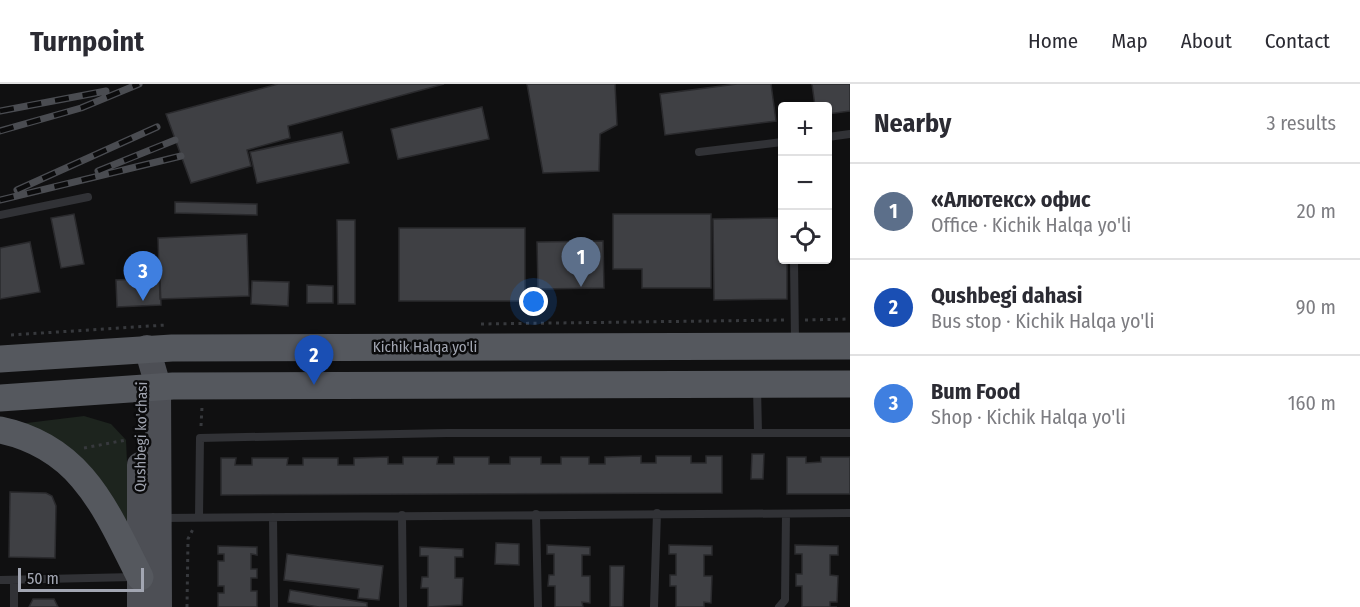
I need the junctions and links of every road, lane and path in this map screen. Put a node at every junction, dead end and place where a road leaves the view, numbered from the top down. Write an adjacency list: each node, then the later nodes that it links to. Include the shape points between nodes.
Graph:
1 (850, 134): 2 (lane)
2 (832, 136)
3 (778, 143): 4 (lane)
4 (699, 152)
5 (88, 197): 6 (lane)
6 (0, 215)
7 (794, 264): 8 (lane)
8 (795, 346): 9 (highway, Kichik Halqa yo'li); 10 (highway, Kichik Halqa yo'li)
9 (850, 346)
10 (160, 348): 11 (highway, Kichik Halqa yo'li); 15 (highway)
11 (95, 351): 12 (highway, Kichik Halqa yo'li); 16 (highway)
12 (0, 359)
13 (757, 384): 14 (highway); 15 (highway); 20 (lane)
14 (850, 384)
15 (157, 386): 16 (highway); 32 (main road, Qushbegi ko'chasi); 33 (main road, Qushbegi ko'chasi)
16 (98, 390): 17 (highway)
17 (0, 398)
18 (202, 407): 22 (path)
19 (0, 430): 33 (highway, via 46,447 80,474 102,503)
20 (758, 433): 21 (lane); 22 (lane)
21 (850, 433)
22 (200, 438): 30 (lane)
23 (126, 440): 24 (path)
24 (82, 448)
25 (657, 513): 27 (lane); 28 (lane); 43 (lane)
26 (850, 513): 28 (lane)
27 (536, 514): 29 (lane); 42 (lane)
28 (786, 514): 44 (lane, via 785,600)
29 (402, 515): 31 (lane); 41 (lane)
30 (199, 517): 31 (lane); 32 (lane); 39 (path, via 188,539)
31 (273, 517): 40 (lane)
32 (158, 519): 38 (main road, Qushbegi ko'chasi)
33 (140, 577): 35 (lane); 37 (main road, Qushbegi ko'chasi)
34 (0, 580): 35 (lane)
35 (14, 580): 36 (lane)
36 (14, 607)
37 (140, 607)
38 (159, 607)
39 (187, 607)
40 (274, 607)
41 (403, 607)
42 (538, 607)
43 (654, 607)
44 (779, 607)

